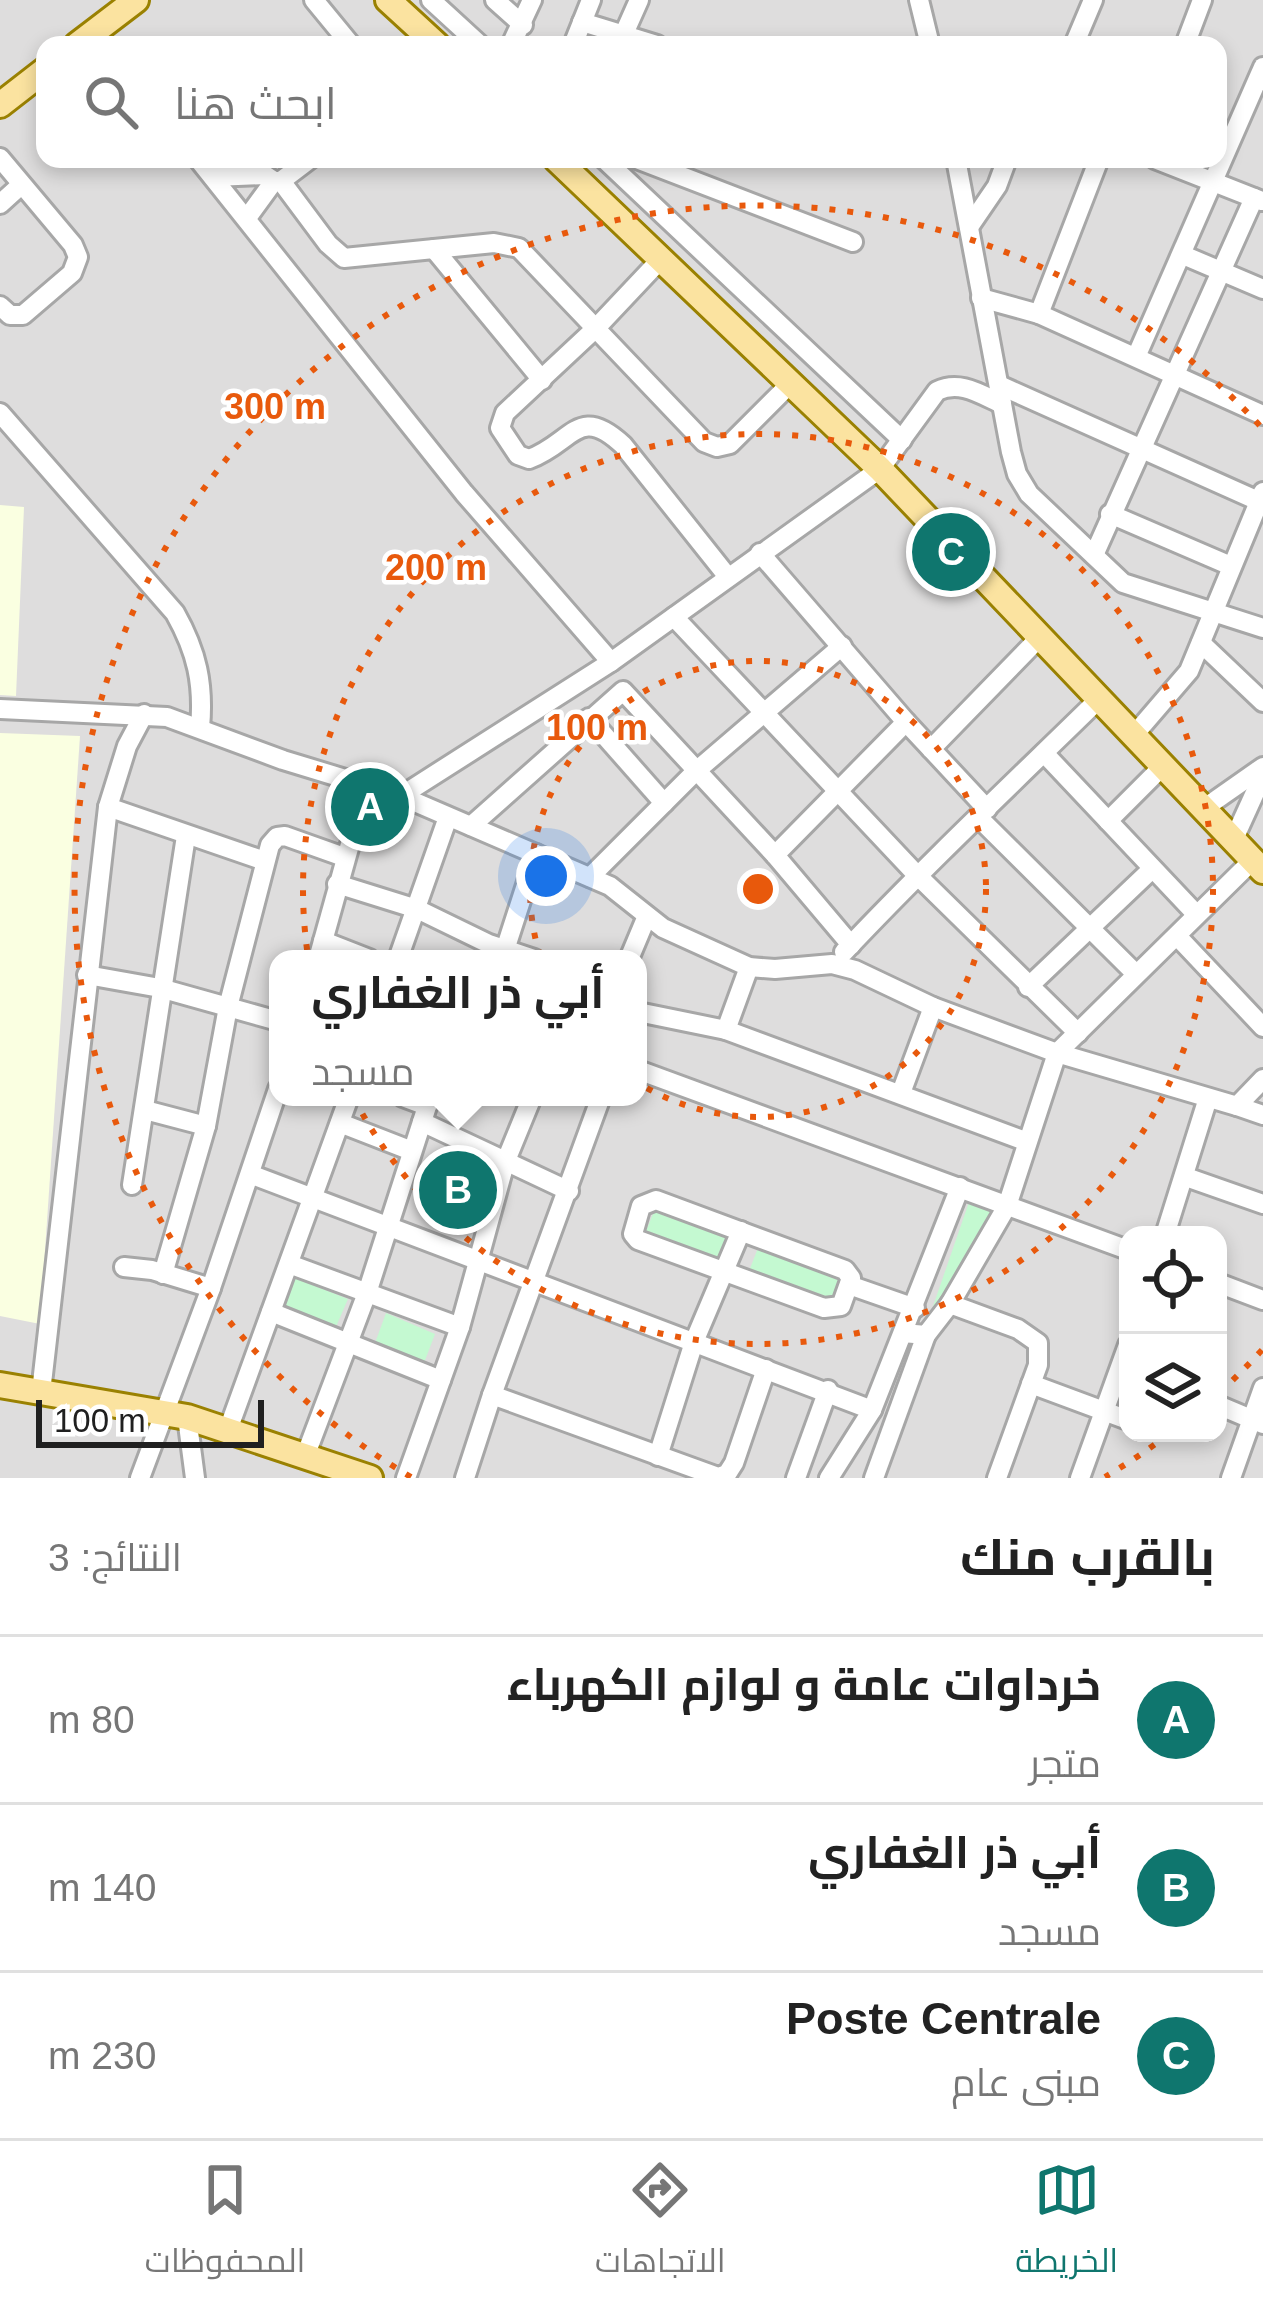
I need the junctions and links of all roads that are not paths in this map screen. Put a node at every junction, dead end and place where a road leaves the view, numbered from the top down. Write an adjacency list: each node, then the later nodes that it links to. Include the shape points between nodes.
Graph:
1 (136, 0): 14 (main road)
2 (314, 0): 15 (street)
3 (388, 0): 16 (main road)
4 (431, 0): 17 (street)
5 (495, 0): 13 (street)
6 (532, 0): 13 (street)
7 (591, 0): 12 (street)
8 (639, 0): 21 (street)
9 (919, 0): 22 (street)
10 (1093, 0): 23 (street)
11 (1202, 0): 24 (street)
12 (583, 22): 19 (street); 20 (street)
13 (523, 25): 18 (street)
14 (96, 36)
15 (344, 36)
16 (427, 36)
17 (470, 36)
18 (516, 36)
19 (577, 36)
20 (613, 36)
21 (623, 36)
22 (928, 36)
23 (1079, 36)
24 (1188, 36)
25 (1262, 75): 28 (street)
26 (36, 77): 27 (main road)
27 (0, 105)
28 (1227, 151)
29 (0, 158): 42 (street)
30 (206, 168): 40 (street)
31 (565, 168): 50 (main road)
32 (614, 168): 64 (street)
33 (660, 168): 47 (street)
34 (958, 168): 46 (street)
35 (1004, 168): 46 (street)
36 (1096, 168): 55 (street)
37 (1181, 168): 41 (street)
38 (1219, 168): 41 (street)
39 (268, 174): 40 (street); 45 (street); 48 (street, via 344,258)
40 (213, 177): 45 (street)
41 (1214, 179): 43 (street); 49 (street)
42 (21, 185): 44 (street); 54 (street, via 73,245 78,266 23,315)
43 (1258, 200): 51 (street)
44 (0, 204)
45 (247, 218): 79 (street)
46 (969, 227): 53 (street)
47 (853, 242)
48 (434, 249): 56 (street, via 519,248); 59 (street)
49 (1183, 255): 51 (street); 57 (street)
50 (661, 259): 56 (street); 60 (main road)
51 (1222, 270): 52 (street); 58 (street)
52 (1263, 289)
53 (981, 298): 55 (street); 61 (street)
54 (1, 310)
55 (1039, 314): 57 (street)
56 (596, 328): 59 (street); 60 (street, via 717,447 747,431)
57 (1136, 357): 58 (street)
58 (1173, 375): 63 (street); 65 (street)
59 (542, 380): 72 (street, via 501,422 518,455 536,458 587,425 605,428)
60 (789, 385): 66 (main road)
61 (1001, 394): 64 (street, via 944,387); 65 (street); 70 (street, via 1022,484)
62 (0, 413): 88 (street, via 175,613 193,644 203,691)
63 (1263, 415)
64 (902, 440): 66 (street)
65 (1141, 446): 67 (street); 68 (street)
66 (880, 470): 69 (street); 76 (main road)
67 (1262, 499): 71 (street)
68 (1110, 514): 70 (street); 71 (street)
69 (760, 553): 72 (street); 78 (street)
70 (1094, 555): 73 (street, via 1123,583)
71 (1232, 566): 73 (street)
72 (728, 577): 74 (street)
73 (1210, 612): 75 (street); 77 (street)
74 (674, 617): 79 (street); 84 (street)
75 (1263, 628)
76 (1040, 637): 81 (main road); 90 (street)
77 (1201, 643): 82 (street); 89 (street, via 1189,671)
78 (842, 646): 84 (street); 87 (street)
79 (606, 665): 80 (street); 97 (street)
80 (622, 692): 86 (street); 94 (street)
81 (1099, 698): 89 (main road); 91 (street)
82 (1263, 703)
83 (0, 709): 85 (street)
84 (764, 710): 94 (street); 96 (street)
85 (144, 714): 88 (street); 99 (street)
86 (590, 718): 98 (street); 104 (street)
87 (906, 722): 90 (street); 96 (street)
88 (200, 728): 95 (street)
89 (1134, 735): 92 (main road)
90 (931, 749): 101 (street)
91 (1044, 752): 101 (street); 103 (street)
92 (1162, 767): 100 (main road); 103 (street)
93 (1263, 771): 100 (street); 106 (street)
94 (695, 772): 98 (street); 108 (street)
95 (366, 787): 97 (street); 109 (street)
96 (836, 790): 108 (street); 113 (street)
97 (401, 796): 102 (street)
98 (664, 803): 114 (street)
99 (107, 807): 105 (street); 130 (street)
100 (1203, 808): 106 (main road)
101 (983, 813): 113 (street); 119 (street)
102 (448, 817): 104 (street); 116 (street)
103 (1108, 821): 112 (street)
104 (471, 826): 107 (street)
105 (186, 836): 110 (street); 132 (street)
106 (1233, 841): 111 (main road)
107 (536, 854): 114 (street); 125 (street)
108 (775, 856): 121 (street)
109 (344, 857): 110 (street, via 280,836); 115 (street)
110 (265, 861): 133 (street)
111 (1258, 866): 117 (street)
112 (1151, 870): 117 (street); 119 (street)
113 (916, 874): 121 (street); 131 (street)
114 (590, 878): 118 (street)
115 (337, 884): 116 (street); 122 (street)
116 (417, 909): 123 (street); 124 (street)
117 (1196, 914): 120 (street)
118 (647, 916): 126 (street); 128 (street)
119 (1090, 930): 129 (street); 131 (street)
120 (1178, 937): 129 (street); 137 (street)
121 (850, 945): 127 (street)
122 (321, 950)
123 (401, 950)
124 (491, 950)
125 (493, 950)
126 (632, 950)
127 (832, 964): 128 (street); 134 (street)
128 (748, 967): 138 (street)
129 (1136, 974): 139 (street)
130 (87, 975): 132 (street); 196 (street)
131 (1028, 987): 139 (street)
132 (160, 988): 133 (street); 151 (street)
133 (228, 1006): 136 (street); 154 (street)
134 (933, 1007): 140 (street); 143 (street)
135 (647, 1014): 138 (street)
136 (269, 1018)
137 (1263, 1028)
138 (726, 1030): 143 (street)
139 (1078, 1033): 140 (street)
140 (1057, 1053): 144 (street); 155 (street)
141 (647, 1073): 161 (street)
142 (1263, 1078): 149 (street)
143 (901, 1093): 155 (street)
144 (1208, 1098): 149 (street); 159 (street)
145 (272, 1106): 158 (street)
146 (346, 1106): 153 (street)
147 (528, 1106): 157 (street)
148 (599, 1106): 162 (street)
149 (1237, 1106): 152 (street)
150 (427, 1109): 156 (street); 157 (street)
151 (145, 1110): 154 (street); 160 (street)
152 (1263, 1115)
153 (340, 1124): 156 (street); 163 (street)
154 (206, 1126): 174 (street)
155 (1025, 1141): 165 (street)
156 (412, 1151): 166 (street)
157 (505, 1162): 162 (street); 170 (street)
158 (250, 1174): 163 (street); 178 (street)
159 (1186, 1177): 164 (street); 167 (street)
160 (132, 1184)
161 (960, 1187): 165 (street); 182 (street)
162 (569, 1191): 175 (street)
163 (314, 1196): 166 (street); 171 (street)
164 (1263, 1204)
165 (1006, 1206): 169 (street); 181 (street)
166 (388, 1224): 170 (street); 179 (street)
167 (1168, 1226)
168 (741, 1231): 173 (street); 173 (street, via 656,1200 641,1206 638,1240); 176 (street, via 838,1266 849,1273)
169 (1119, 1247)
170 (478, 1263): 175 (street); 184 (street)
171 (289, 1264): 179 (street); 183 (street)
172 (124, 1267): 174 (street)
173 (726, 1272): 176 (street, via 830,1310 841,1306); 187 (street)
174 (164, 1274): 178 (street)
175 (535, 1282): 187 (street); 197 (street)
176 (849, 1285): 182 (street)
177 (1227, 1286): 180 (street)
178 (211, 1288): 201 (street)
179 (367, 1293): 184 (street); 188 (street)
180 (1263, 1300)
181 (950, 1304): 186 (street); 193 (street, via 1030,1335 1041,1353)
182 (915, 1308): 185 (street)
183 (271, 1312): 188 (street); 204 (street)
184 (460, 1328): 191 (street)
185 (903, 1334): 186 (street); 199 (street)
186 (926, 1335): 214 (street)
187 (694, 1342): 189 (street); 206 (street)
188 (347, 1343): 191 (street); 205 (street)
189 (766, 1369): 195 (street); 206 (street, via 727,1474)
190 (1119, 1372): 200 (street)
191 (441, 1380): 210 (street)
192 (0, 1384): 196 (main road)
193 (1031, 1384): 200 (street); 215 (street)
194 (1263, 1388): 203 (street)
195 (828, 1390): 199 (street); 212 (street)
196 (41, 1393): 201 (main road)
197 (491, 1395): 206 (street); 211 (street)
198 (1227, 1409): 203 (street)
199 (872, 1410): 213 (street)
200 (1106, 1411): 202 (street); 216 (street)
201 (175, 1414): 204 (main road); 207 (street); 208 (street)
202 (1119, 1416)
203 (1257, 1422): 217 (street)
204 (228, 1430): 205 (main road)
205 (306, 1454): 209 (main road)
206 (658, 1456)
207 (140, 1478)
208 (195, 1478)
209 (370, 1478)
210 (406, 1478)
211 (465, 1478)
212 (796, 1478)
213 (829, 1478)
214 (874, 1478)
215 (997, 1478)
216 (1080, 1478)
217 (1231, 1478)

